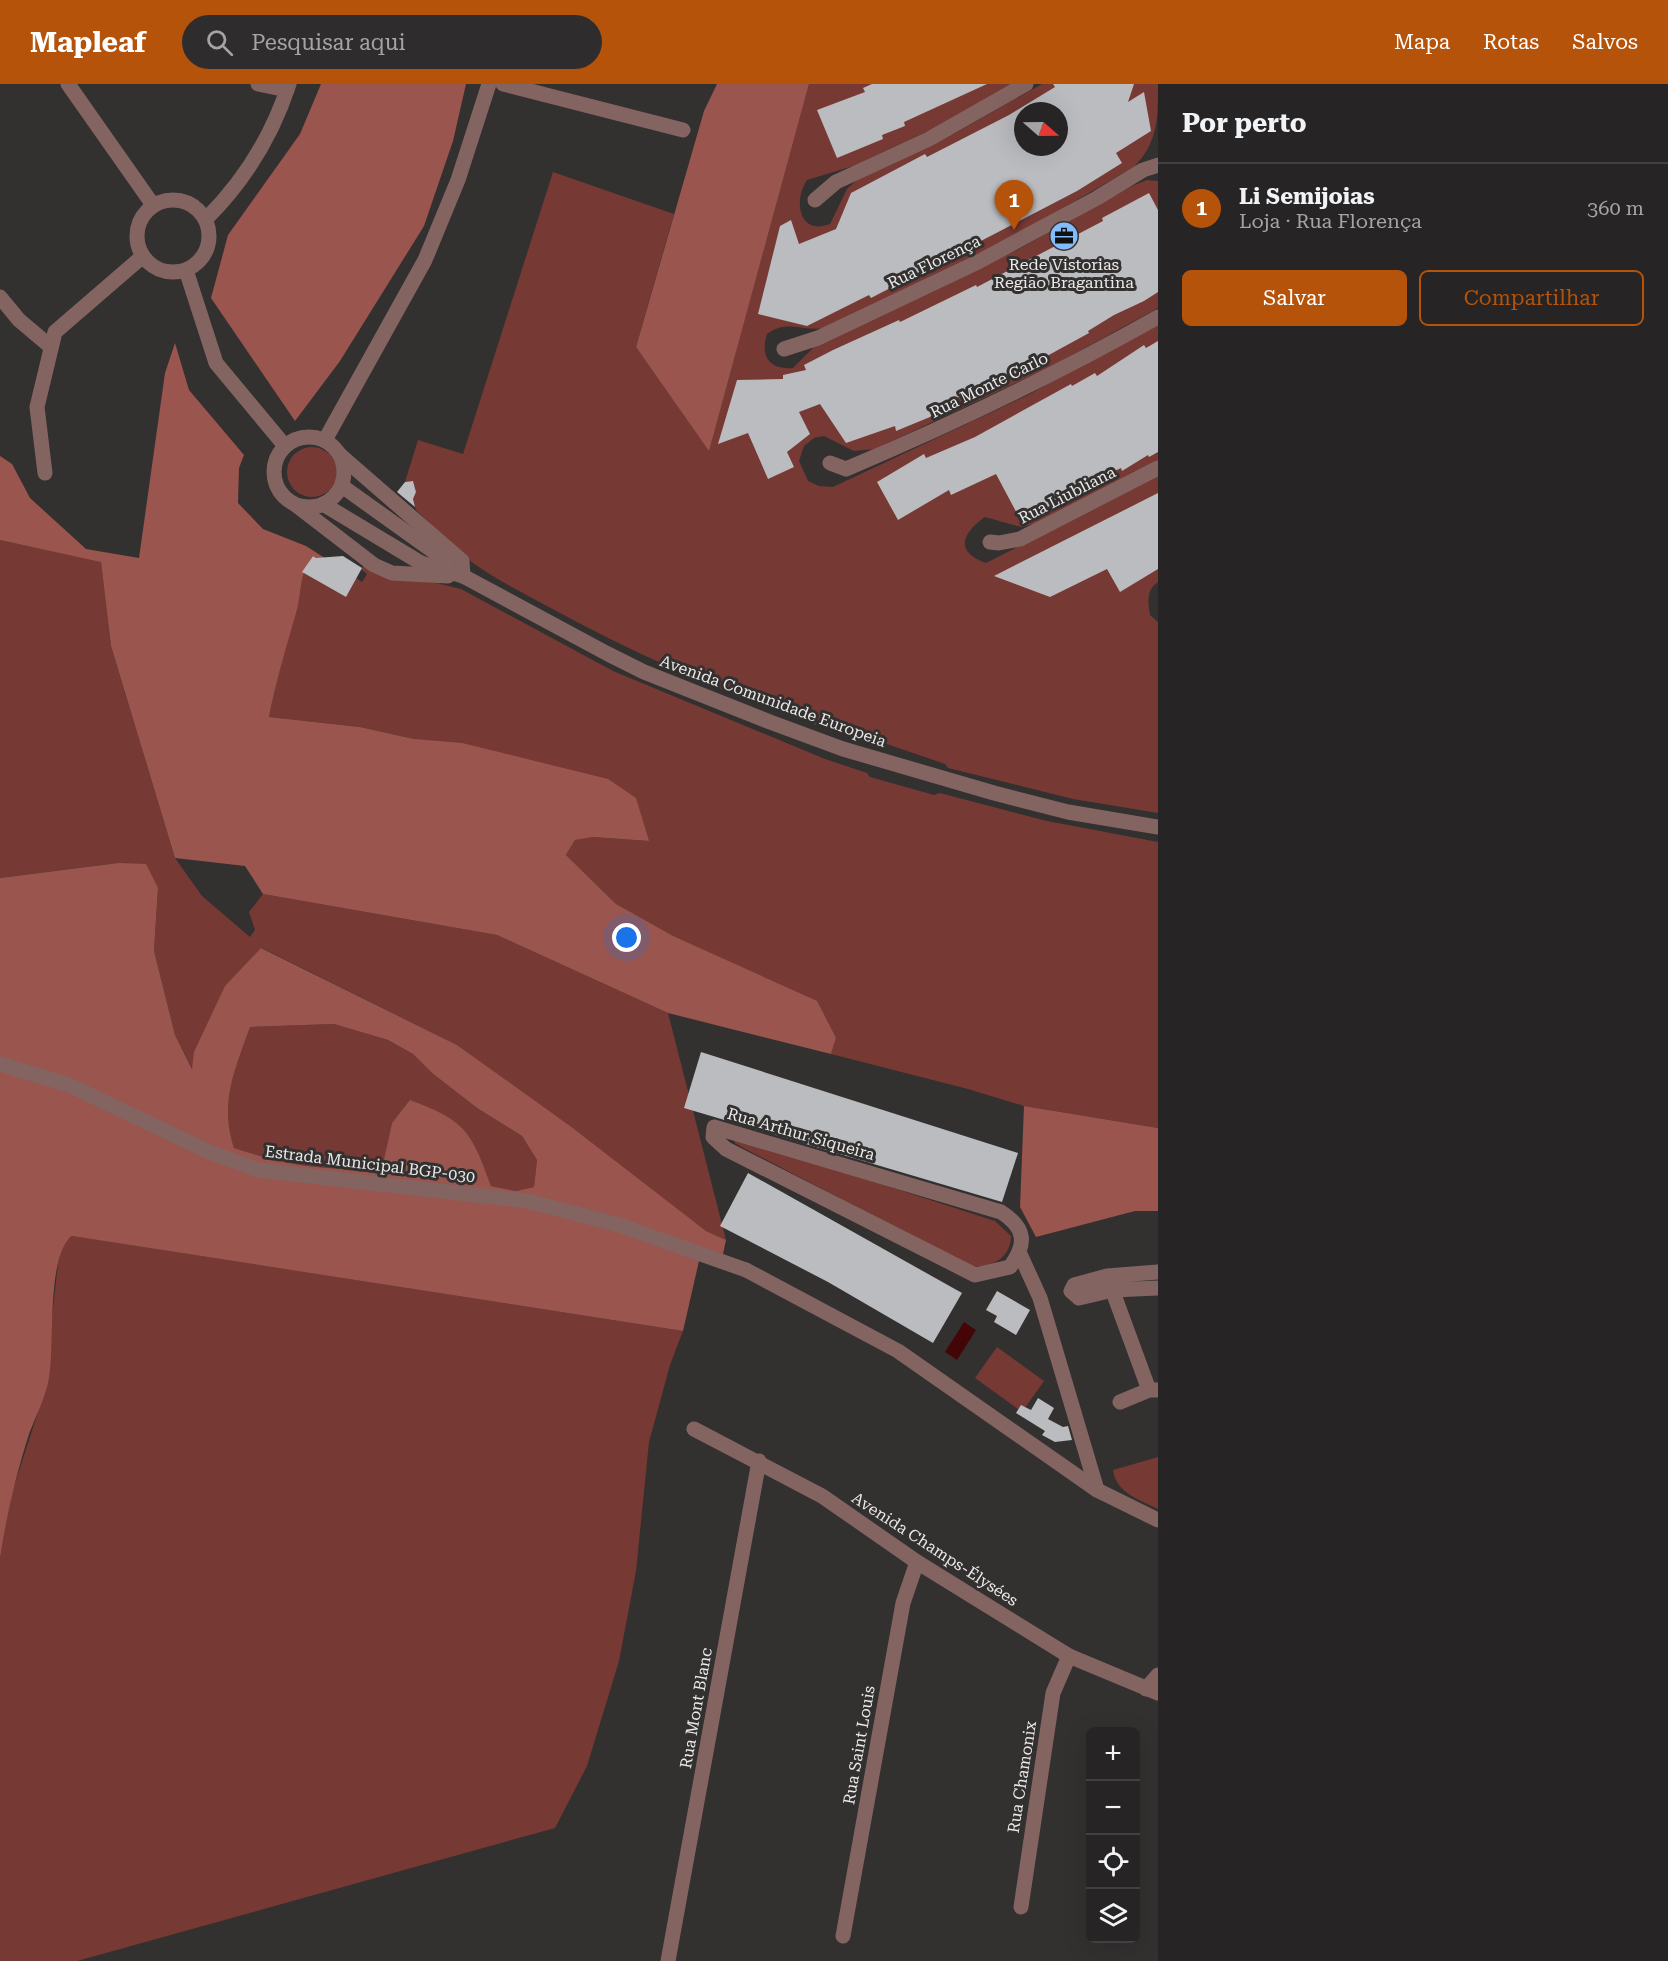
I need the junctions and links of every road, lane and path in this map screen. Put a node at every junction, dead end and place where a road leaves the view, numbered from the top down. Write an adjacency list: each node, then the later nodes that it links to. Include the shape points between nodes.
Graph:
1 (68, 84): 10 (street)
2 (258, 84): 6 (street)
3 (489, 84): 18 (street, via 458,180 425,260)
4 (503, 84): 7 (street)
5 (1026, 84): 9 (street, via 929,139 836,182)
6 (288, 87): 11 (street, via 260,153 229,196)
7 (682, 130)
8 (1158, 165): 17 (street, Rua Florença, via 978,262 818,338)
9 (815, 200)
10 (153, 205): 11 (street, via 176,200 188,202); 12 (street, via 139,224 137,235)
11 (206, 219): 13 (street, via 209,243 204,255)
12 (143, 256): 13 (street, via 167,272); 16 (street, via 55,332)
13 (186, 270): 19 (street, via 216,363)
14 (0, 297): 16 (street, via 19,320)
15 (1158, 317): 21 (street, Rua Monte Carlo, via 945,427 846,469)
16 (51, 347): 23 (street, via 37,407)
17 (784, 349)
18 (325, 440): 19 (street, via 305,437); 20 (street)
19 (285, 446): 25 (street, via 274,466 274,477 278,488)
20 (340, 454): 24 (street, via 344,473); 30 (street, via 462,561)
21 (830, 463)
22 (1158, 468): 27 (street, Rua Liubliana, via 1020,539)
23 (45, 473)
24 (332, 500): 25 (street, via 314,507); 26 (street); 28 (street, Avenida Comunidade Europeia); 29 (street, Avenida Comunidade Europeia)
25 (294, 504): 26 (street, Avenida Comunidade Europeia)
26 (337, 535): 29 (street, Avenida Comunidade Europeia, via 374,565 392,573)
27 (990, 542)
28 (441, 554): 29 (street, via 430,554); 30 (street, Avenida Comunidade Europeia)
29 (417, 569): 30 (street, Avenida Comunidade Europeia)
30 (463, 576): 31 (street, Avenida Comunidade Europeia, via 644,672 843,749 1044,806)
31 (1158, 827)
32 (0, 1064): 41 (street, Estrada Municipal BGP-030, via 69,1085 207,1151 258,1170 527,1201 619,1225 746,1270 898,1351)
33 (1020, 1254): 33 (street, Rua Arthur Siqueira, via 1022,1236 1018,1226 1001,1212 714,1127 713,1137 726,1149 975,1275 1010,1267); 41 (street, Rua Arthur Siqueira, via 1040,1298)
34 (1158, 1272): 35 (street)
35 (1110, 1283): 36 (street); 37 (street)
36 (1158, 1288)
37 (1153, 1390): 38 (street)
38 (1120, 1402)
39 (694, 1429): 40 (street, Avenida Champs-Élysées)
40 (759, 1461): 43 (street, Avenida Champs-Élysées, via 822,1496); 49 (street, Rua Mont Blanc)
41 (1097, 1490): 42 (street)
42 (1158, 1520)
43 (917, 1562): 44 (street, Avenida Champs-Élysées); 48 (street, Rua Saint Louis, via 903,1604)
44 (1069, 1656): 46 (street, Avenida Champs-Élysées); 47 (street, Rua Chamonix, via 1053,1693)
45 (1158, 1675): 46 (street)
46 (1152, 1691)
47 (1021, 1907)
48 (843, 1936)
49 (668, 1961)

